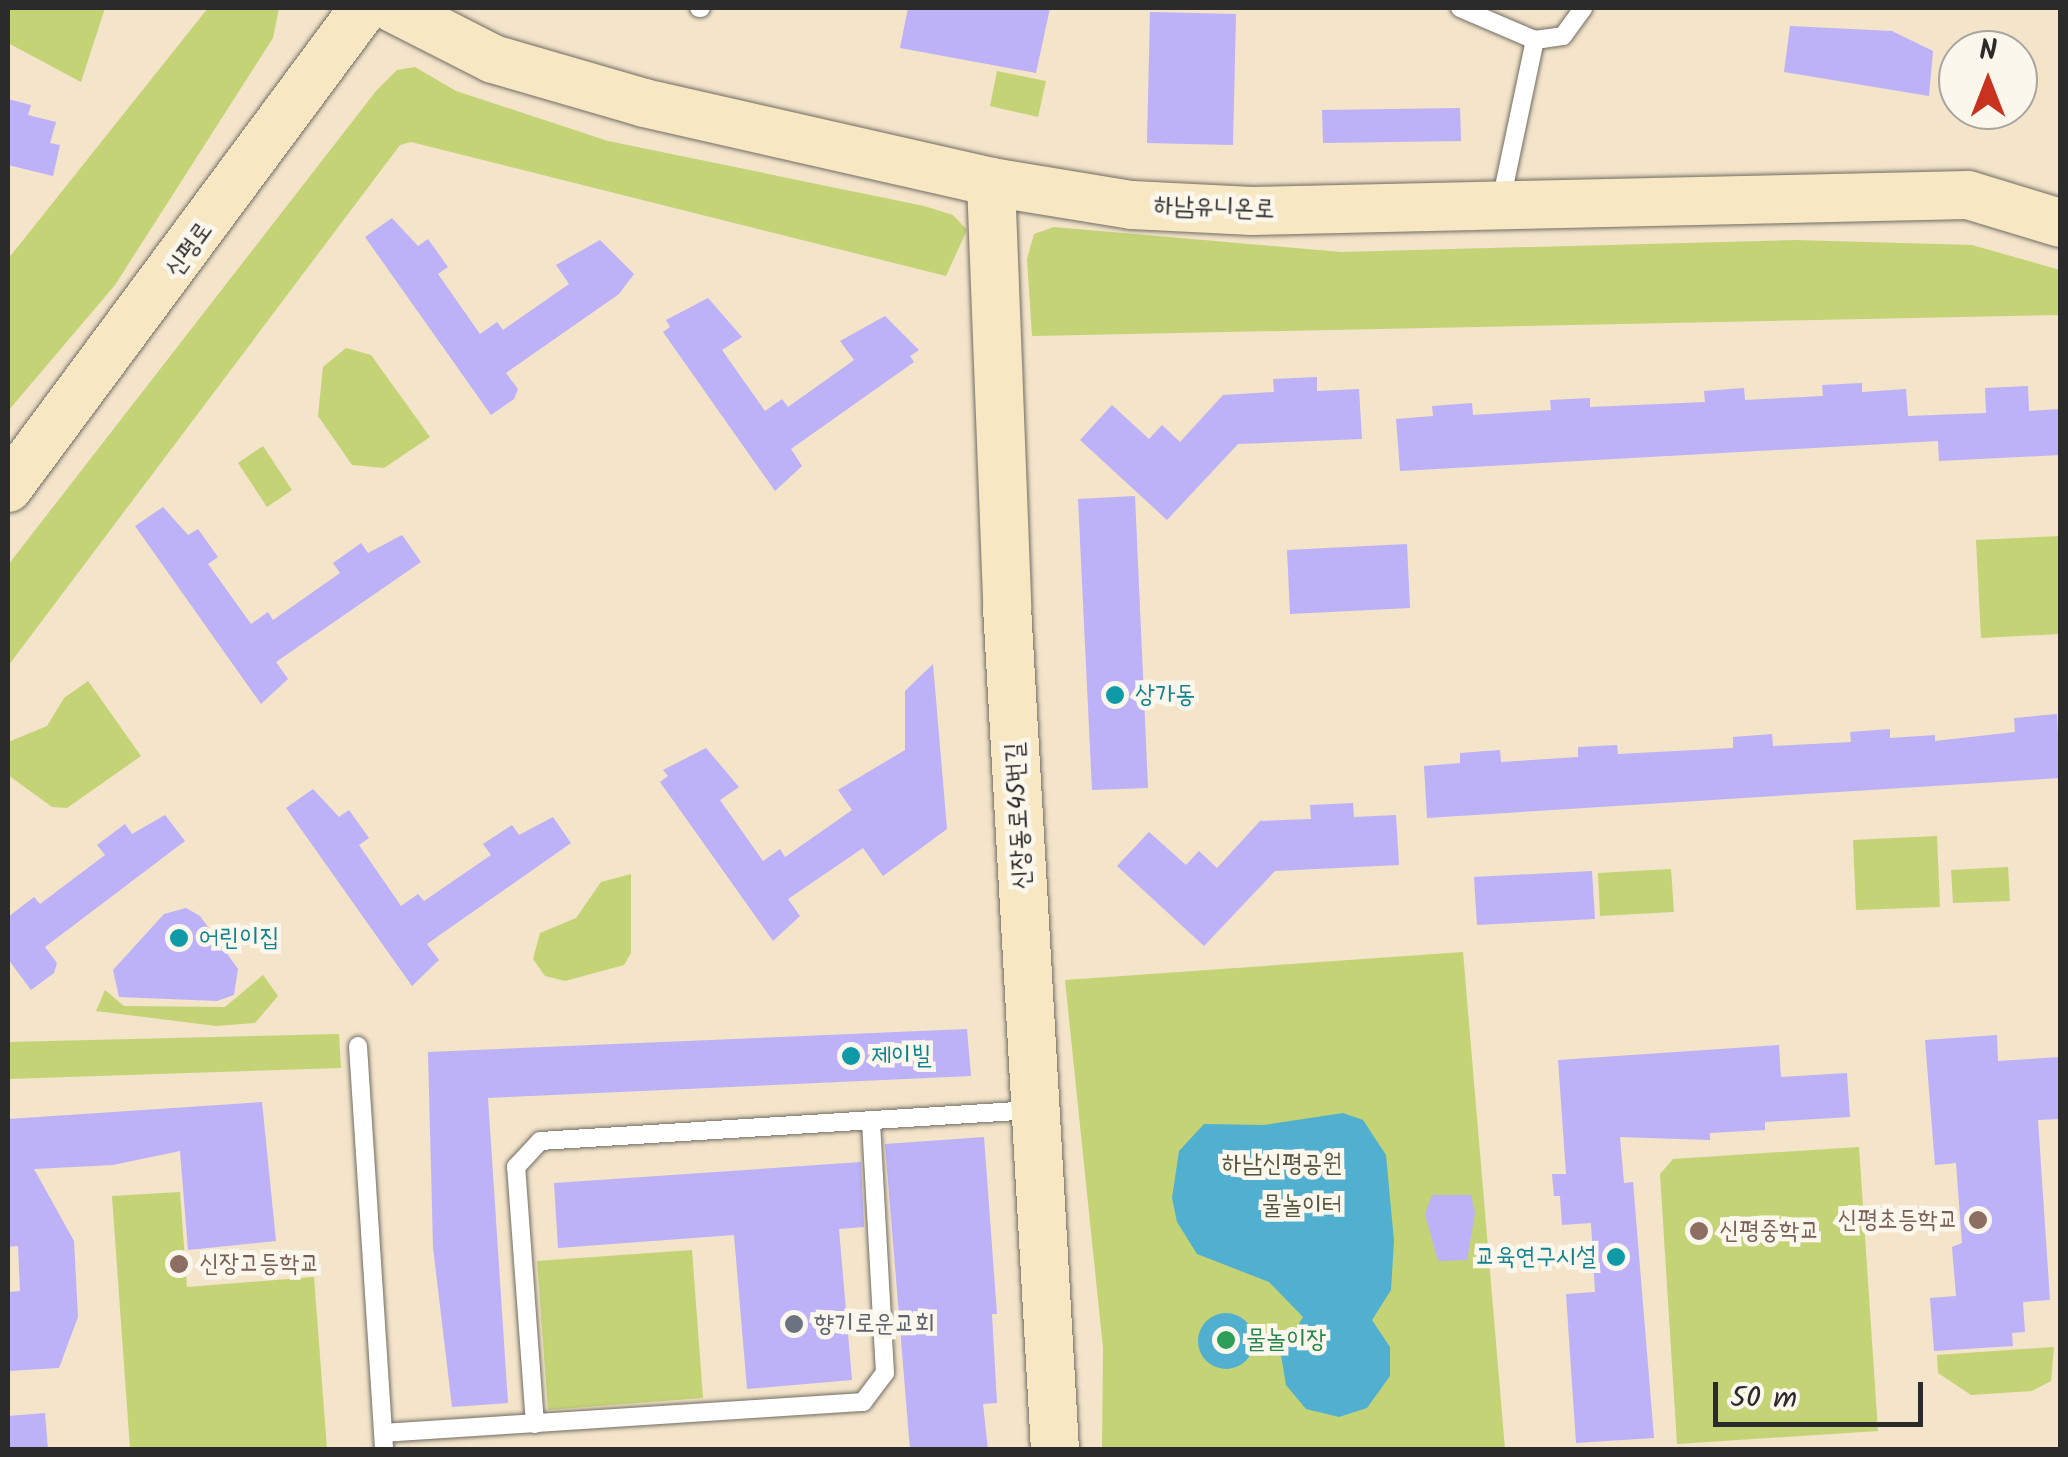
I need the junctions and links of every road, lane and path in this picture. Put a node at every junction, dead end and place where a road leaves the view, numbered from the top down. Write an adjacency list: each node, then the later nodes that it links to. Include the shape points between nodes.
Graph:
1 (364, 8): 9 (main road, 신평로)
2 (393, 8): 6 (main road, 하남유니온로, via 493,59 644,103)
3 (1460, 8): 5 (lane)
4 (1583, 8): 5 (lane, via 1563,36)
5 (1536, 40): 7 (lane)
6 (991, 182): 7 (main road, 하남유니온로, via 1132,205 1252,211); 11 (main road, 신장동로45번길)
7 (1501, 202): 8 (main road, 하남유니온로, via 1968,195)
8 (2060, 223)
9 (8, 488)
10 (358, 1046): 14 (lane)
11 (1035, 1110): 12 (lane); 15 (main road, 신장동로45번길)
12 (872, 1124): 13 (lane, via 885,1372 863,1402); 13 (lane, via 540,1141 516,1166)
13 (535, 1424): 14 (lane)
14 (383, 1441)
15 (1055, 1450)

